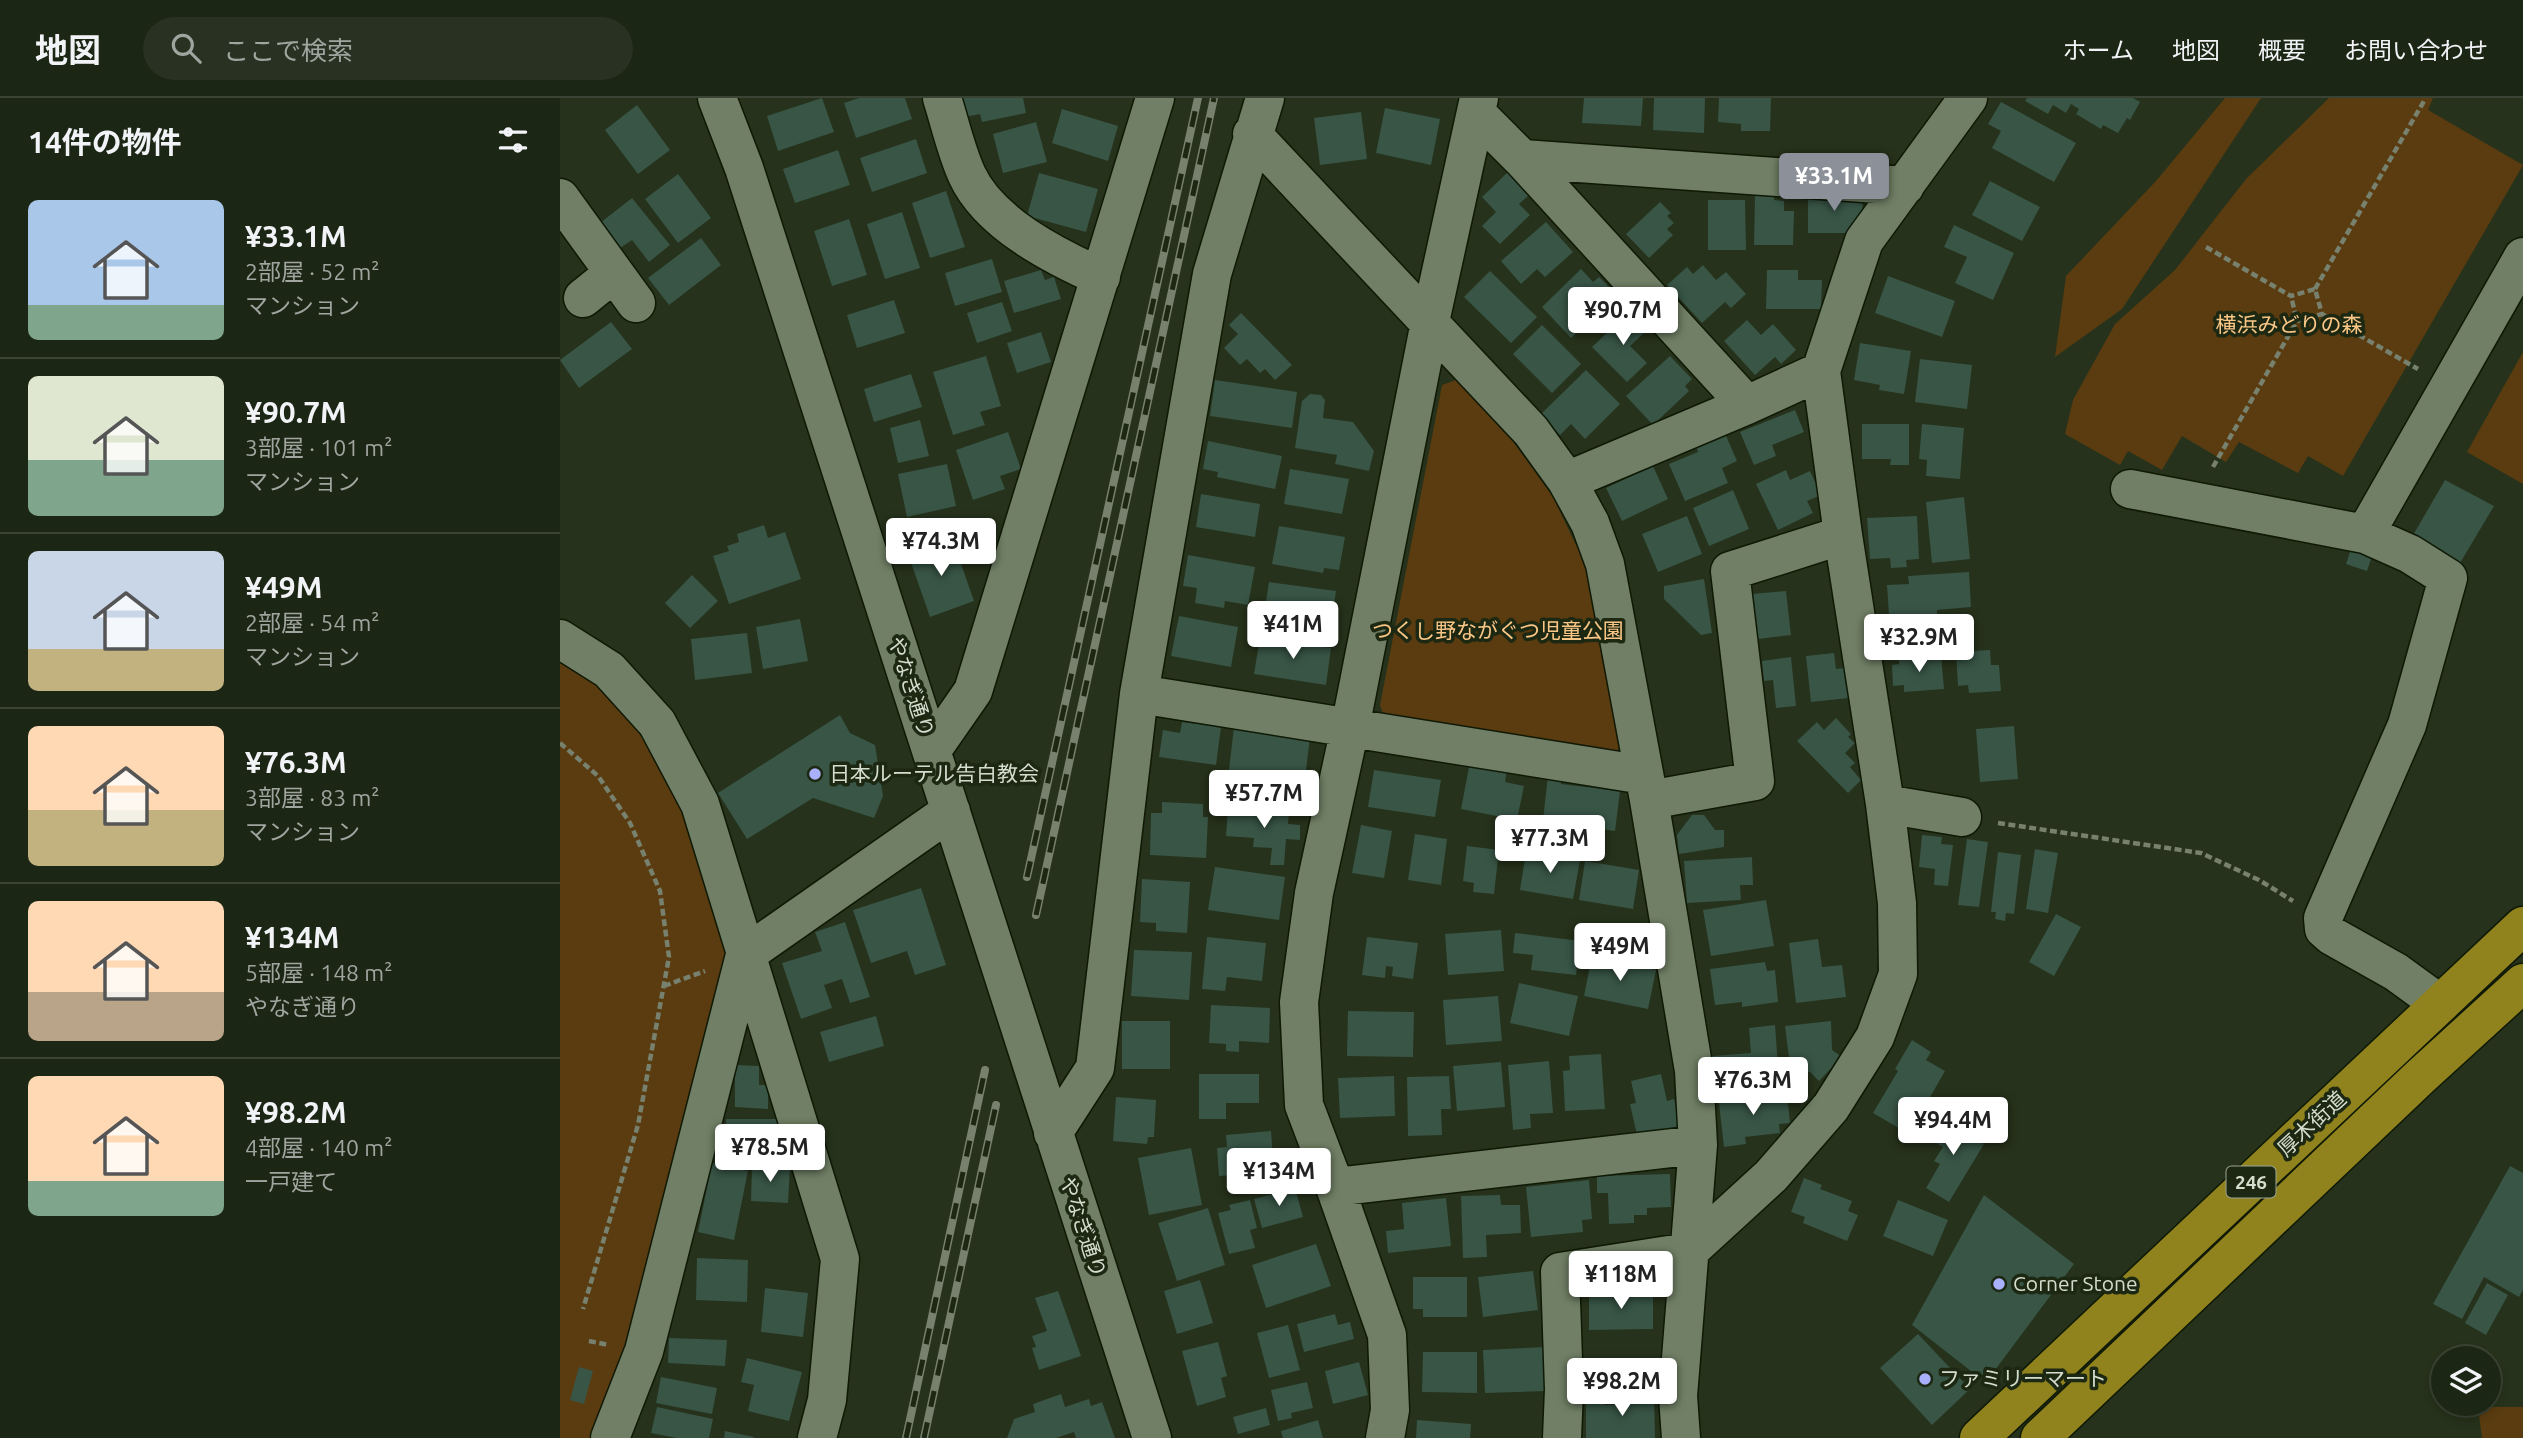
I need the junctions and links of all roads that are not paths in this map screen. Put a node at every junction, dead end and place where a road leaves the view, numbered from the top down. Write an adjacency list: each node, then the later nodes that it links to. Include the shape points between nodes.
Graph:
1 (717, 98): 26 (street, やなぎ通り, via 744,168)
2 (942, 98): 13 (street, via 979,196 999,218 1065,261)
3 (1155, 98): 13 (street)
4 (1265, 98): 7 (street)
5 (1968, 98): 9 (street)
6 (1477, 106): 8 (street); 16 (street)
7 (1252, 134): 16 (street); 24 (street, via 1212,274)
8 (1522, 159): 9 (street); 18 (street)
9 (1906, 186): 17 (street, via 1864,241)
10 (560, 198): 12 (street)
11 (2523, 257): 21 (street)
12 (614, 273): 14 (street); 15 (street)
13 (1101, 277): 26 (street, via 974,691)
14 (583, 298)
15 (636, 303)
16 (1430, 322): 19 (street, via 1531,431); 25 (street)
17 (1821, 371): 18 (street); 22 (street)
18 (1747, 405): 19 (street)
19 (1567, 481): 27 (street, via 1590,523 1605,565)
20 (2130, 489): 21 (street)
21 (2365, 534): 34 (street, via 2448,578 2407,725 2323,918 2324,929)
22 (1843, 536): 27 (street, via 1730,571 1755,781); 28 (street)
23 (560, 639): 32 (street, via 609,670 657,723 700,804)
24 (1139, 694): 25 (street); 35 (street, via 1096,1068)
25 (1350, 728): 27 (street); 37 (street, via 1314,893 1299,1002 1304,1105)
26 (932, 750): 29 (street, やなぎ通り)
27 (1646, 788): 36 (street, via 1695,1071)
28 (1885, 804): 30 (street); 38 (street, via 1897,903 1898,974 1875,1037 1831,1107 1780,1166)
29 (951, 811): 32 (street); 35 (street, やなぎ通り)
30 (1962, 817)
31 (2523, 926): 34 (highway, 厚木街道 / 246)
32 (745, 955): 39 (street, via 644,1351); 40 (street, via 840,1259 827,1400)
33 (2523, 983): 46 (highway, 厚木街道 / 246)
34 (2440, 1004): 45 (highway, 厚木街道 / 246)
35 (1053, 1133): 41 (street, やなぎ通り)
36 (1698, 1145): 37 (street); 38 (street)
37 (1335, 1187): 42 (street, via 1387,1335 1390,1410)
38 (1688, 1252): 43 (street, via 1560,1272); 44 (street, via 1678,1396)
39 (610, 1438)
40 (817, 1438)
41 (1152, 1438)
42 (1385, 1438)
43 (1562, 1438)
44 (1681, 1438)
45 (1979, 1438)
46 (2040, 1438)

